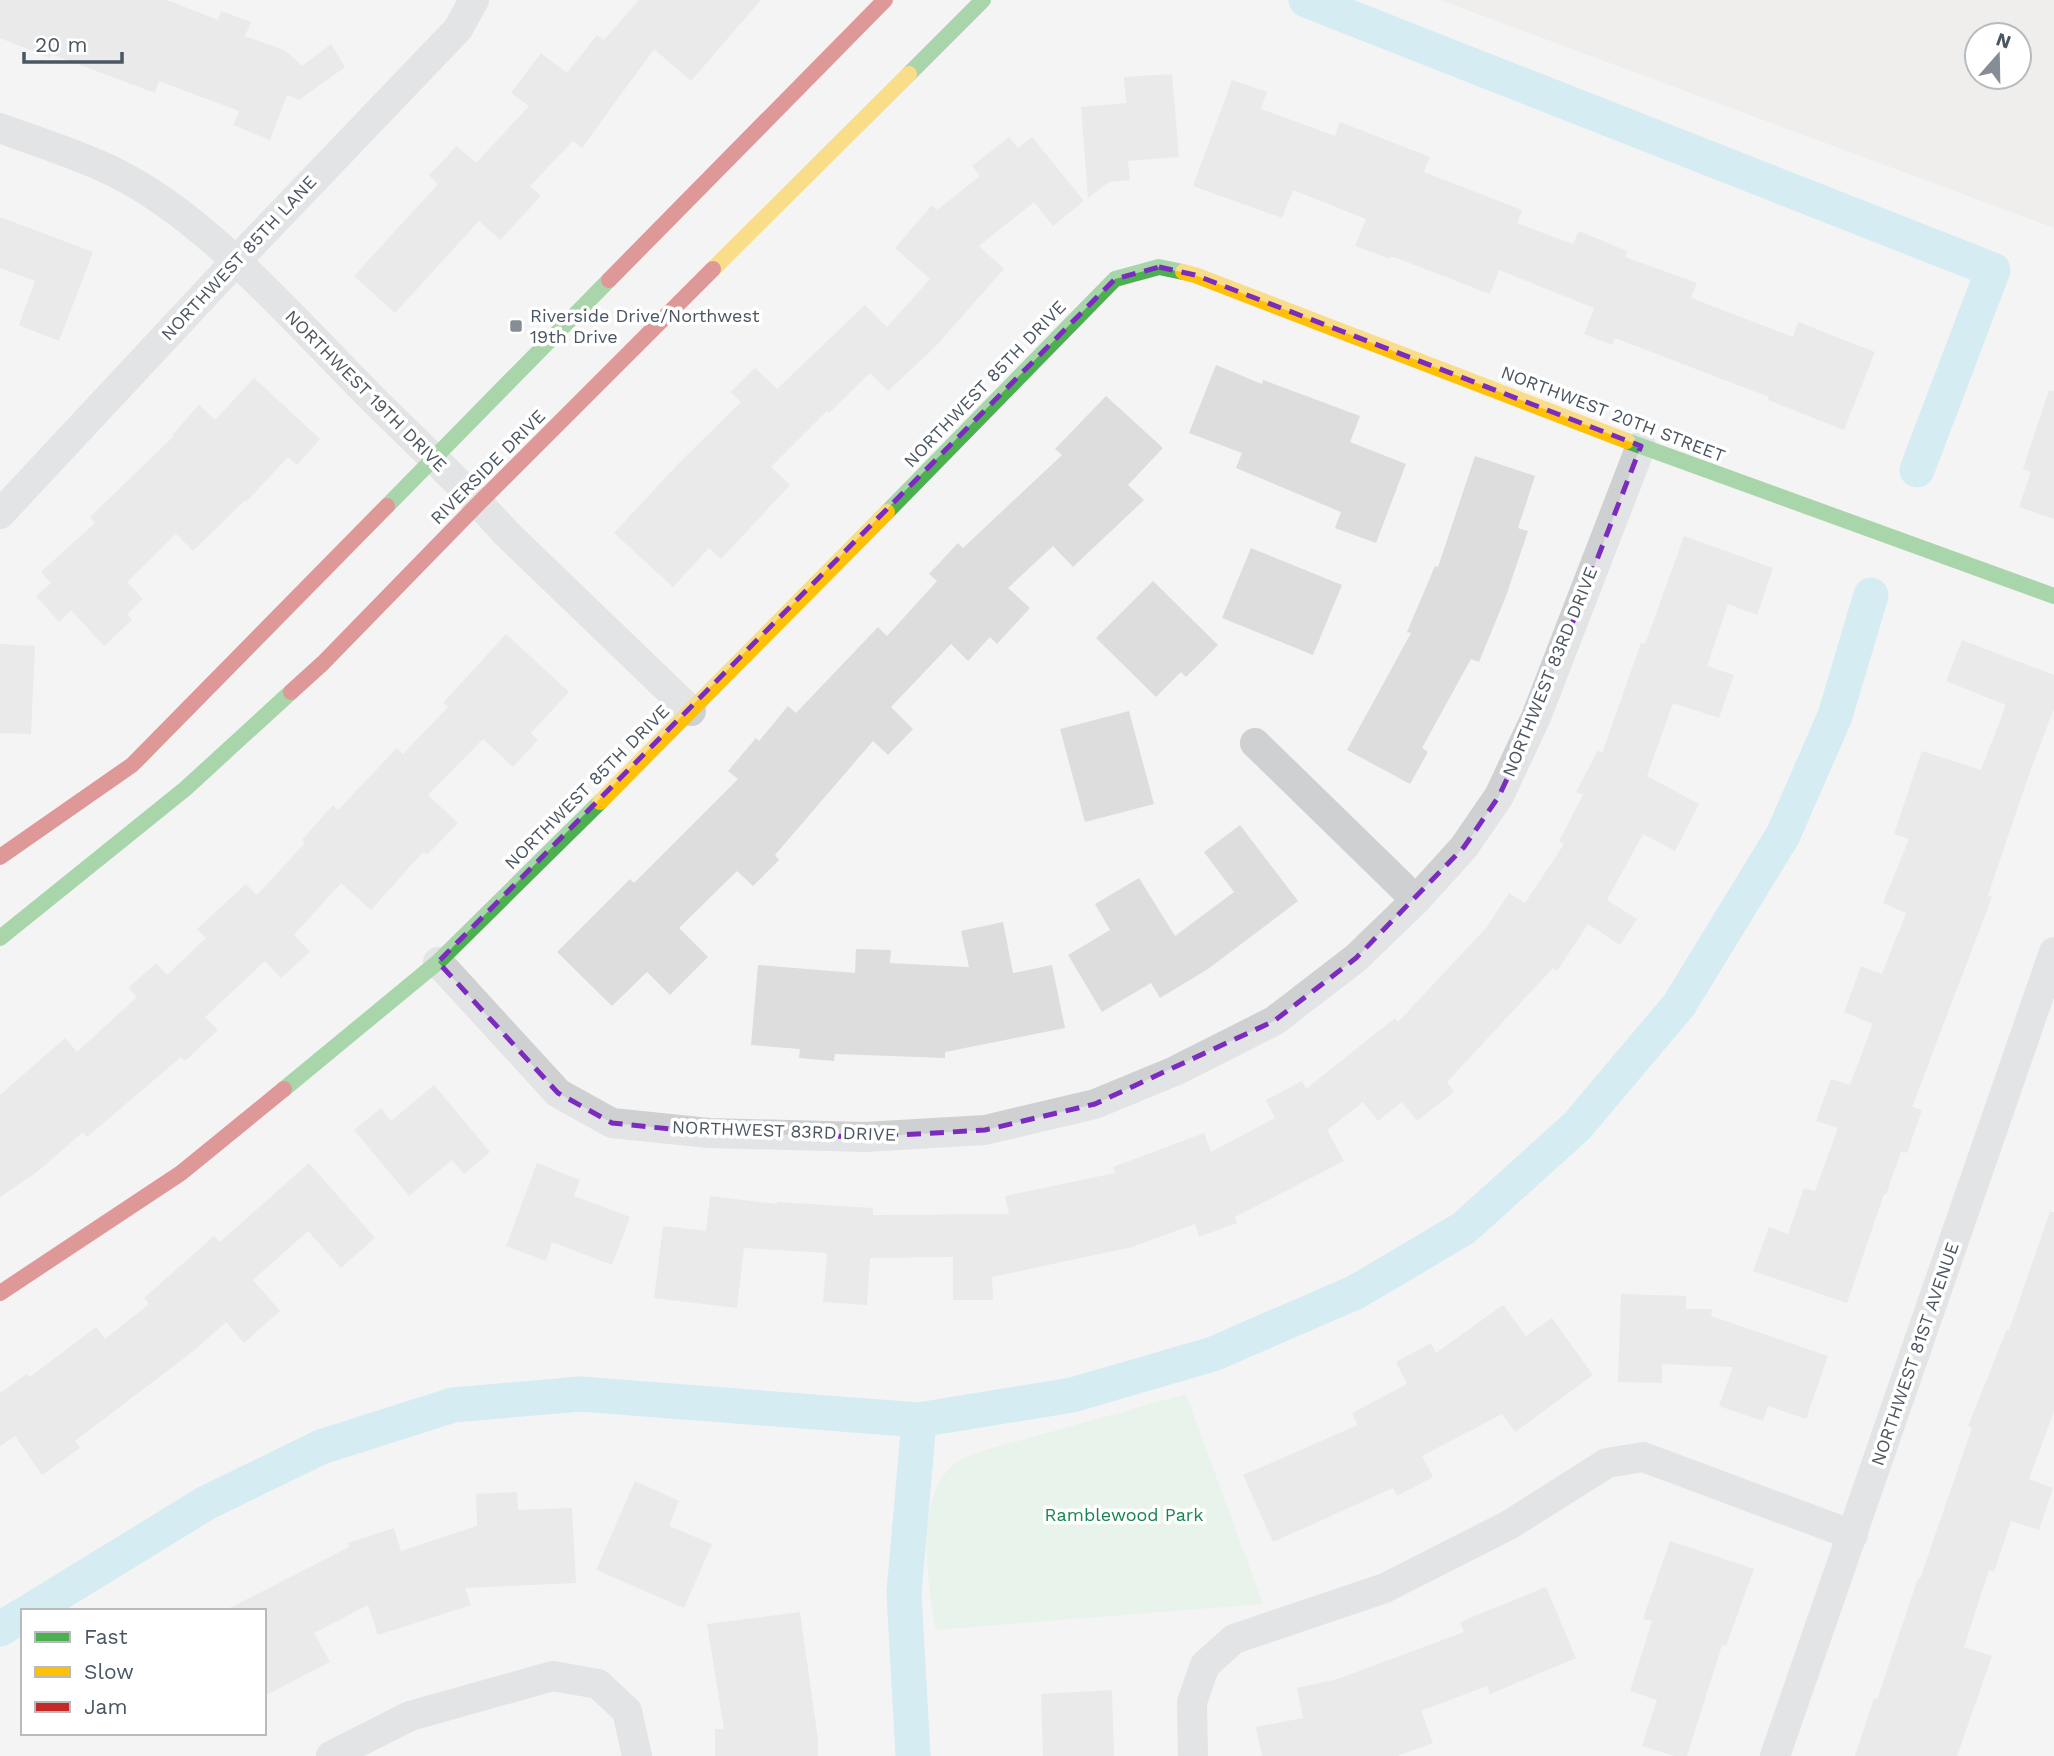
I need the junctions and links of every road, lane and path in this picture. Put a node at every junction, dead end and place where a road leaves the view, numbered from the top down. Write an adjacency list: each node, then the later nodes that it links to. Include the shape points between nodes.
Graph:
1 (474, 0): 5 (street, NORTHWEST 85TH LANE, via 458,29)
2 (885, 0): 8 (street)
3 (983, 0): 9 (street, RIVERSIDE DRIVE)
4 (0, 128): 5 (street, NORTHWEST 19TH DRIVE, via 114,172 169,206)
5 (236, 261): 8 (street, NORTHWEST 19TH DRIVE); 10 (street, NORTHWEST 85TH LANE)
6 (1159, 267): 7 (street, NORTHWEST 20TH STREET, via 1195,275); 12 (street, NORTHWEST 85TH DRIVE, via 1115,279)
7 (1641, 446): 11 (street, NORTHWEST 20TH STREET); 15 (street, NORTHWEST 83RD DRIVE, via 1536,717 1499,796 1464,847)
8 (433, 457): 9 (street, NORTHWEST 19TH DRIVE); 14 (street, via 132,765)
9 (479, 502): 12 (street, NORTHWEST 19TH DRIVE); 16 (street, RIVERSIDE DRIVE, via 323,663 205,771)
10 (0, 514)
11 (2054, 596)
12 (691, 711): 18 (street, NORTHWEST 85TH DRIVE)
13 (1255, 743): 15 (street)
14 (0, 857)
15 (1416, 900): 18 (street, NORTHWEST 83RD DRIVE, via 1356,958 1274,1021 1175,1071 1095,1104 971,1131 865,1137 709,1133 612,1123 558,1093)
16 (0, 938)
17 (2054, 952): 20 (street, NORTHWEST 81ST AVENUE)
18 (438, 962): 19 (street, NORTHWEST 85TH DRIVE, via 181,1173)
19 (0, 1293)
20 (1853, 1535): 23 (street, via 1643,1457 1607,1463 1509,1525 1385,1588 1234,1639 1205,1665 1196,1690); 24 (street, NORTHWEST 81ST AVENUE)
21 (331, 1756): 22 (street, via 410,1716 553,1676 598,1684 627,1711)
22 (637, 1756)
23 (1193, 1756)
24 (1775, 1756)

